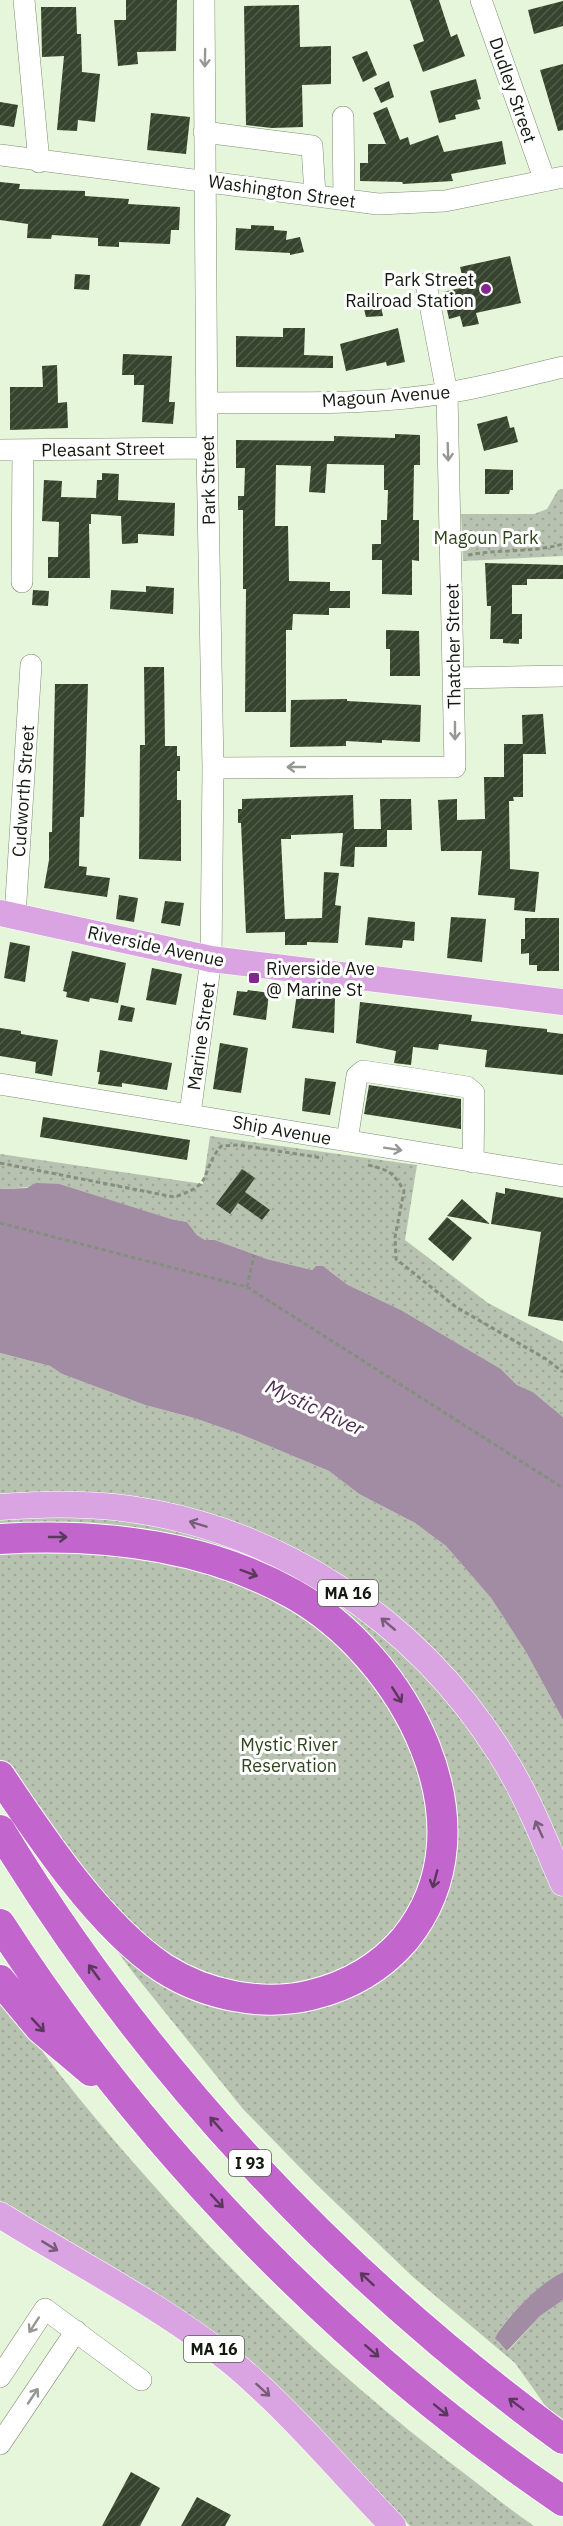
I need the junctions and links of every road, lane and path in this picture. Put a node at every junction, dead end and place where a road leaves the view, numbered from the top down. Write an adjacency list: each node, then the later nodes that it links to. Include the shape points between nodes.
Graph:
1 (24, 0): 7 (street)
2 (204, 0): 5 (street, Park Street, one-way to 5)
3 (481, 0): 8 (street, Dudley Street)
4 (343, 117): 11 (street)
5 (204, 132): 9 (street, Park Street); 10 (street, via 312,146)
6 (0, 155): 7 (street, Washington Street)
7 (39, 162): 9 (street, Washington Street)
8 (554, 179): 11 (street, Washington Street, via 445,201 398,204)
9 (205, 180): 10 (street, Washington Street); 15 (street, Park Street)
10 (315, 195): 11 (street, Washington Street)
11 (344, 200)
12 (426, 284): 14 (street, Thatcher Street)
13 (563, 367): 14 (street, Magoun Avenue)
14 (447, 393): 15 (street, Magoun Avenue, via 357,401); 24 (street, Thatcher Street, one-way to 24)
15 (207, 403): 16 (street, Park Street)
16 (207, 448): 18 (street, Pleasant Street); 25 (street, Park Street)
17 (0, 450): 18 (street, Pleasant Street)
18 (23, 450): 21 (street)
19 (563, 544): 20 (path, via 547,549)
20 (466, 555)
21 (22, 582)
22 (31, 665): 26 (street, Cudworth Street)
23 (563, 676): 24 (street)
24 (454, 678): 25 (street, Thatcher Street, one-way to 25, via 455,767)
25 (213, 768): 27 (street, Park Street)
26 (8, 914): 27 (main road, Riverside Avenue)
27 (211, 959): 28 (main road, Riverside Avenue); 30 (street, Marine Street)
28 (563, 1002)
29 (0, 1084): 30 (street, Ship Avenue)
30 (190, 1114): 31 (street, Ship Avenue)
31 (347, 1141): 33 (street, Ship Avenue, one-way to 33); 33 (street, via 357,1078 363,1071 467,1087 474,1095)
32 (332, 1159): 34 (path, via 239,1145 221,1146 210,1160 208,1176 195,1190 174,1197)
33 (473, 1162): 36 (street, Ship Avenue)
34 (0, 1163)
35 (364, 1164): 40 (path, via 395,1175 404,1191 395,1237 396,1259 456,1307)
36 (563, 1176)
37 (0, 1223): 39 (path)
38 (254, 1255): 39 (path)
39 (247, 1287): 41 (path)
40 (563, 1372)
41 (563, 1488)
42 (0, 1507): 46 (main road, MA 16, one-way to 42, via 519,1785 466,1703 400,1634 344,1590 255,1544 160,1514 91,1505)
43 (0, 1539): 44 (highway, one-way to 44, via 84,1537 173,1550 260,1578 327,1617 377,1665 398,1694 430,1761 443,1821 436,1883 425,1908 395,1950 374,1969 351,1982 303,1997 249,1999 222,1993 164,1968 120,1934)
44 (0, 1776)
45 (0, 1830): 54 (highway, I 93, one-way to 45, via 469,2368 375,2286 238,2150 117,2003)
46 (563, 1883)
47 (0, 1924): 49 (highway, I 93, via 77,2033)
48 (0, 1980): 49 (highway, one-way to 49, via 40,2028)
49 (141, 2114): 56 (highway, I 93, one-way to 56, via 207,2191 314,2298 428,2400)
50 (0, 2215): 59 (main road, MA 16, one-way to 59, via 153,2307 233,2364 304,2430)
51 (76, 2331): 52 (street, one-way to 52, via 45,2309); 53 (street); 55 (street, one-way to 51)
52 (0, 2377)
53 (141, 2380)
54 (563, 2439)
55 (0, 2444)
56 (510, 2463): 57 (highway, I 93); 58 (highway)
57 (563, 2501)
58 (563, 2523)
59 (393, 2526)

